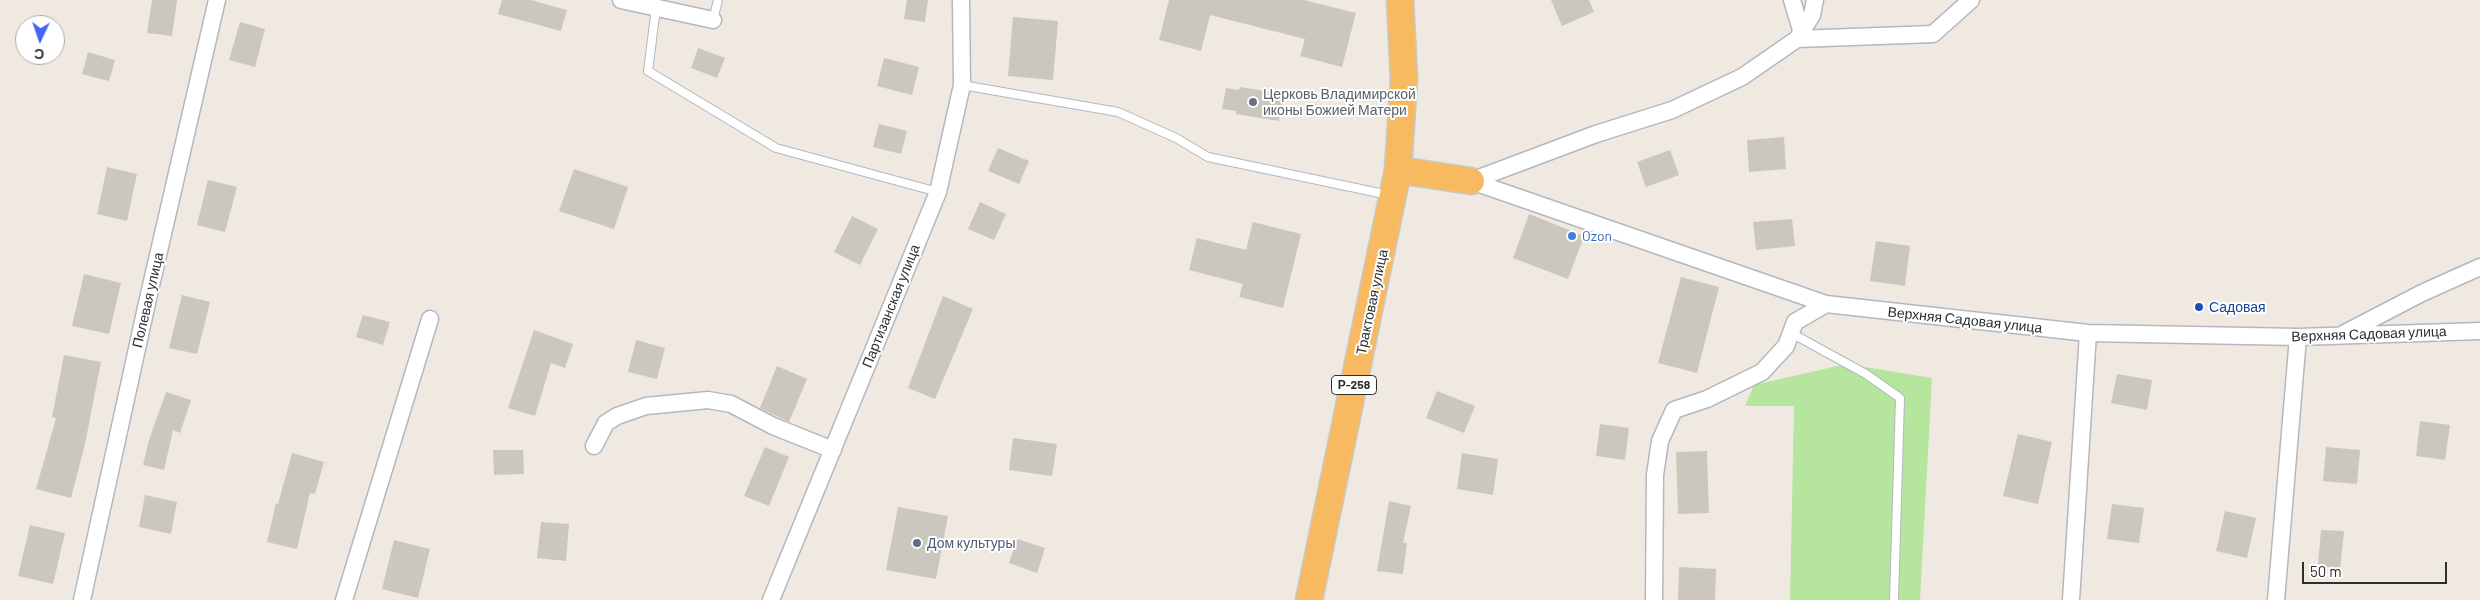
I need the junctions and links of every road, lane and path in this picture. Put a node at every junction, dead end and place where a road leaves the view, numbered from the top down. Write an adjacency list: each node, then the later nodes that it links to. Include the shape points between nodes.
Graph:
1 (217, 0): 27 (street, Полевая улица)
2 (622, 0): 9 (street)
3 (718, 0): 10 (lane)
4 (961, 0): 12 (street, Партизанская улица)
5 (1400, 0): 13 (highway, Трактовая улица / Р-258, via 1404,78)
6 (1792, 0): 11 (street)
7 (1815, 0): 11 (street, via 1812,15)
8 (1971, 0): 11 (street, via 1933,34)
9 (656, 8): 10 (street); 15 (lane, via 648,71 776,148)
10 (713, 20)
11 (1799, 34): 14 (street, via 1742,77 1672,110 1596,134)
12 (962, 85): 15 (street, Партизанская улица); 16 (lane, via 1118,112 1176,138 1208,157)
13 (1398, 170): 14 (highway); 16 (highway, Трактовая улица / Р-258)
14 (1471, 181): 18 (street, Верхняя Садовая улица)
15 (938, 192): 26 (street, Партизанская улица)
16 (1394, 196): 30 (highway, Трактовая улица / Р-258)
17 (2480, 267): 23 (street, via 2422,293)
18 (1826, 304): 21 (street, via 1796,322); 22 (street, Верхняя Садовая улица)
19 (430, 319): 28 (street)
20 (2480, 331): 23 (street, Верхняя Садовая улица)
21 (1791, 333): 31 (street, via 1786,346 1762,372 1707,399 1674,410 1660,441 1655,475); 32 (lane, via 1866,374 1900,398)
22 (2088, 333): 24 (street, Верхняя Садовая улица); 33 (street)
23 (2341, 336): 24 (street, Верхняя Садовая улица)
24 (2298, 337): 34 (street)
25 (594, 446): 26 (street, via 606,424 617,416 646,406 708,400 731,404 773,426)
26 (833, 450): 29 (street, Партизанская улица)
27 (82, 600)
28 (344, 600)
29 (771, 600)
30 (1309, 600)
31 (1654, 600)
32 (1894, 600)
33 (2071, 600)
34 (2276, 600)

